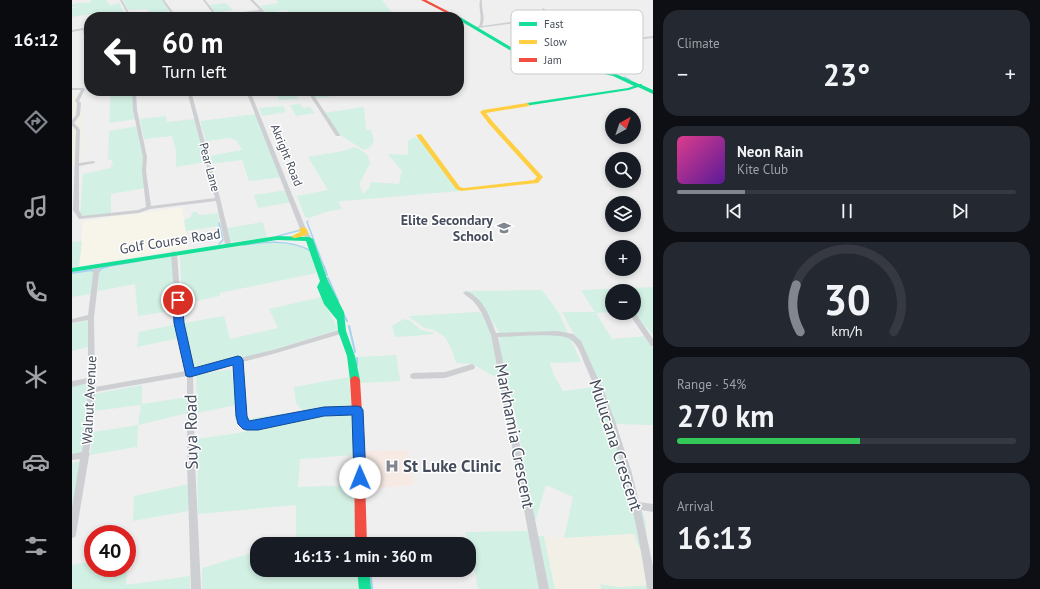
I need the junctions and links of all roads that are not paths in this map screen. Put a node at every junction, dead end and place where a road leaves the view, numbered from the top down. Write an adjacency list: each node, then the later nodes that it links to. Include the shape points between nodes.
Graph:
1 (121, 0): 8 (street)
2 (163, 0): 9 (street)
3 (204, 0): 10 (street)
4 (251, 0): 7 (street)
5 (423, 0): 12 (street)
6 (481, 0): 15 (street, via 483,17)
7 (262, 11): 11 (street)
8 (127, 12)
9 (170, 12)
10 (213, 12)
11 (254, 12)
12 (447, 12)
13 (464, 20): 15 (street)
14 (511, 23): 15 (street)
15 (478, 27): 20 (street)
16 (84, 29): 17 (street)
17 (72, 31)
18 (653, 37): 19 (street)
19 (643, 38)
20 (511, 49)
21 (608, 74): 22 (street)
22 (640, 85): 24 (street); 31 (street, via 629,89 483,112 540,177 536,182 462,190)
23 (72, 89): 29 (street, via 82,88 77,101 78,115)
24 (653, 92)
25 (135, 96): 35 (street, via 145,157 144,170)
26 (190, 96): 34 (street, Pear Lane)
27 (250, 96): 36 (street, Akright Road)
28 (312, 96): 30 (street)
29 (72, 124): 33 (street, via 78,130)
30 (338, 135)
31 (419, 135)
32 (93, 162): 33 (street)
33 (76, 164): 35 (street, via 76,210 79,216 83,218)
34 (218, 199): 35 (street); 40 (street, Pear Lane)
35 (149, 208)
36 (303, 229): 37 (street, via 304,233); 39 (street, Akright Road)
37 (291, 237): 38 (street, Golf Course Road); 39 (street, Golf Course Road)
38 (272, 239): 39 (street, Golf Course Road); 40 (street, Golf Course Road)
39 (310, 242): 48 (street, via 324,281 336,303)
40 (228, 244): 41 (street, Golf Course Road)
41 (174, 253): 42 (street, Golf Course Road); 54 (street, Suya Road, via 179,323)
42 (97, 266): 43 (street, Golf Course Road); 45 (street, Walnut Avenue)
43 (72, 270)
44 (466, 293): 49 (street, Markhamia Crescent, via 477,300)
45 (90, 317): 47 (street); 56 (street, Walnut Avenue)
46 (637, 320): 50 (street)
47 (72, 321)
48 (342, 331): 52 (street); 59 (street, via 355,376)
49 (494, 335): 62 (street, Mulucana Crescent, via 557,333 571,336 579,343 604,401 624,458); 69 (street, Markhamia Crescent)
50 (650, 335): 51 (street)
51 (653, 344)
52 (238, 360): 54 (street); 59 (street, via 242,421 247,426 324,412)
53 (472, 368): 55 (street, via 445,375)
54 (190, 373): 58 (street); 67 (street, Suya Road)
55 (413, 376)
56 (90, 380): 57 (street); 58 (street, Walnut Avenue)
57 (72, 384)
58 (91, 390): 60 (street, Walnut Avenue)
59 (357, 410): 65 (street)
60 (86, 454): 61 (street); 64 (street, Walnut Avenue)
61 (72, 458)
62 (636, 505): 63 (street); 70 (street, Mulucana Crescent, via 643,531)
63 (653, 508)
64 (72, 534)
65 (361, 537)
66 (364, 577): 68 (street)
67 (196, 589)
68 (365, 589)
69 (544, 589)
70 (652, 589)

